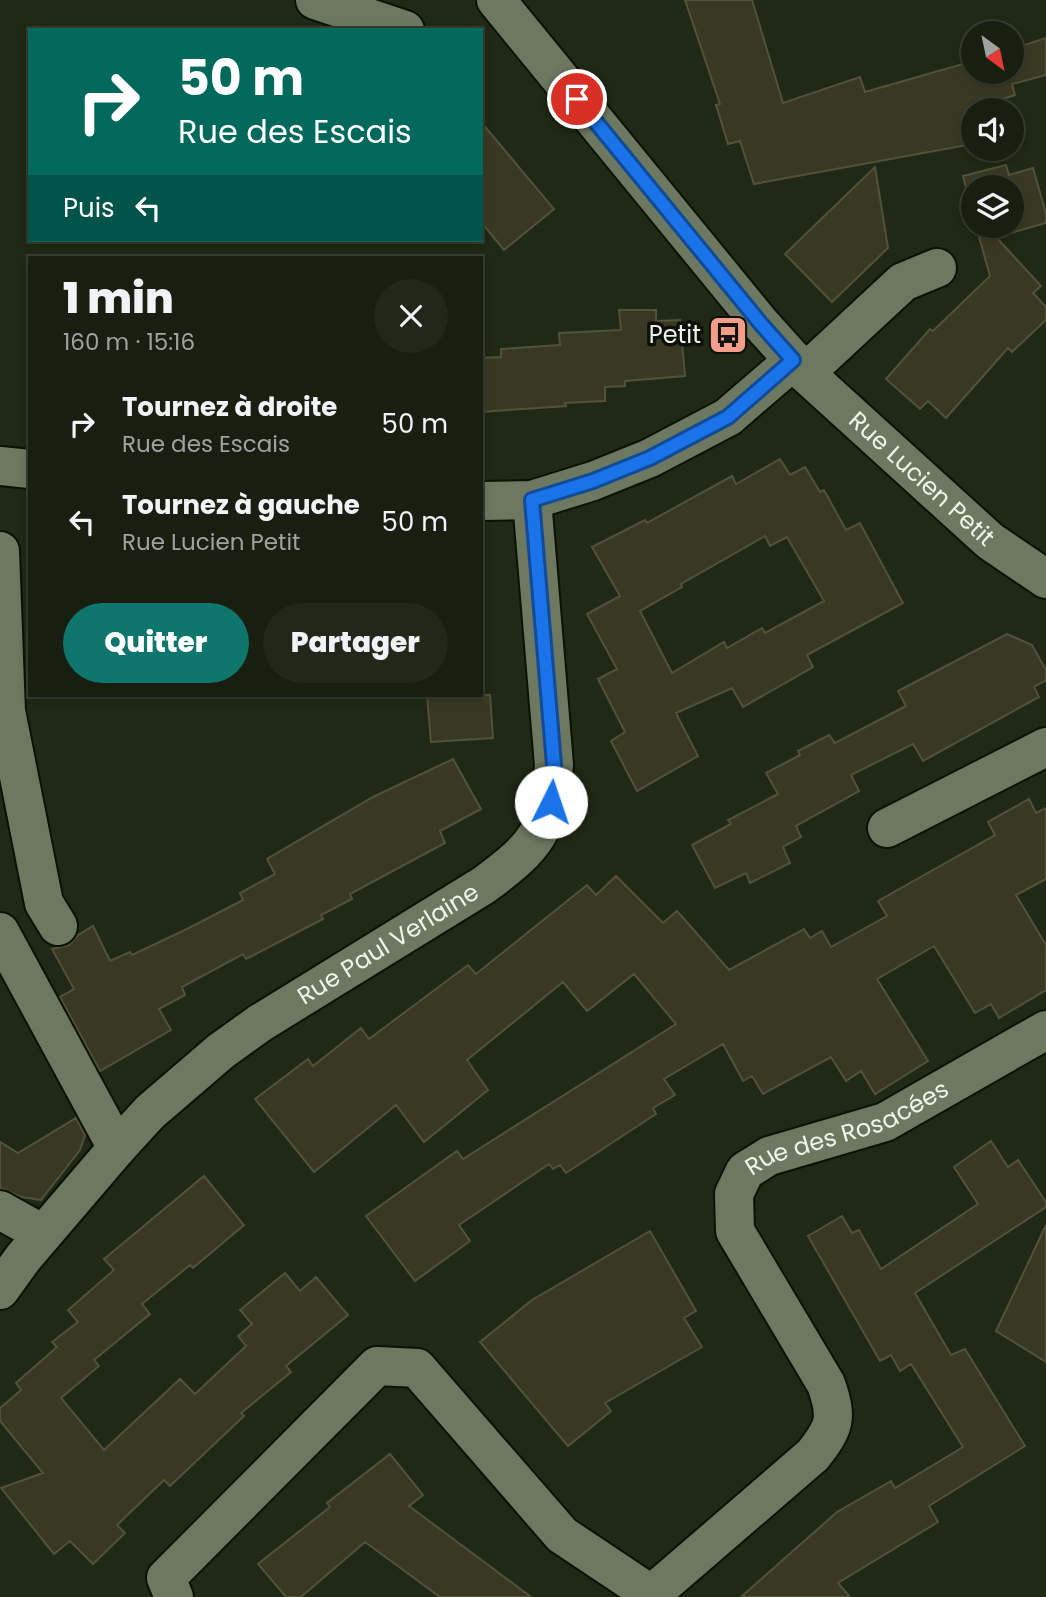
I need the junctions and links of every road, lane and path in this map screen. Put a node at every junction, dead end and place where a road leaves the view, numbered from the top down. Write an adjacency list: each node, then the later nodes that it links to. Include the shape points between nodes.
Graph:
1 (315, 0): 3 (street)
2 (496, 15): 5 (street, Rue Lucien Petit)
3 (399, 28)
4 (936, 268): 5 (street, via 904,282)
5 (799, 367): 8 (street, via 728,417 650,458); 11 (street, Rue Lucien Petit, via 990,541)
6 (0, 466): 7 (street)
7 (28, 469)
8 (532, 500): 9 (street); 17 (street, Rue Paul Verlaine, via 554,765 551,802 539,834 515,862 484,884 221,1051 150,1112)
9 (483, 501)
10 (0, 551): 14 (street, via 6,711 44,902)
11 (1046, 579)
12 (1046, 747): 13 (street)
13 (887, 828)
14 (58, 926)
15 (0, 932): 17 (street)
16 (1046, 1030): 21 (street, Rue des Rosacées, via 885,1122 769,1156 746,1171 734,1194 735,1231 826,1384 834,1422 813,1455)
17 (117, 1148): 19 (street, Rue Paul Verlaine)
18 (0, 1210): 19 (street)
19 (43, 1234): 20 (street, Rue Paul Verlaine)
20 (0, 1290)
21 (654, 1596): 22 (street, via 562,1535 417,1368 377,1366 166,1578)
22 (174, 1597)

